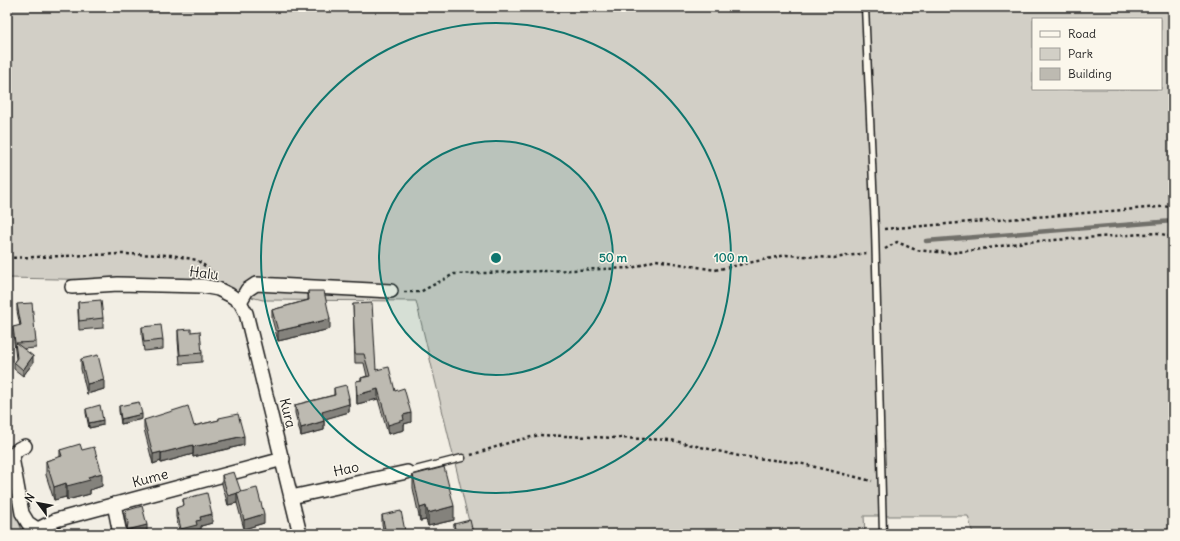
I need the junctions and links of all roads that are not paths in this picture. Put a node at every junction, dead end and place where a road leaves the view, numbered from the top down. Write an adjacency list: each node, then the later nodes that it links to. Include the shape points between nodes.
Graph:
1 (865, 7): 14 (lane, via 876,229)
2 (72, 287): 4 (street, Halu, via 118,284 202,286 218,289)
3 (391, 291): 4 (street, via 256,284 247,290)
4 (240, 302): 7 (street, Kura, via 246,313)
5 (25, 446): 11 (street, via 15,452 13,463 22,513)
6 (462, 458): 8 (lane)
7 (283, 459): 9 (street, Kura); 10 (street, Kume)
8 (407, 472): 9 (street, Hao)
9 (291, 497): 13 (street, Kura)
10 (114, 504): 11 (street, Kume, via 56,520); 12 (street)
11 (33, 532)
12 (120, 534)
13 (300, 534)
14 (883, 534)

